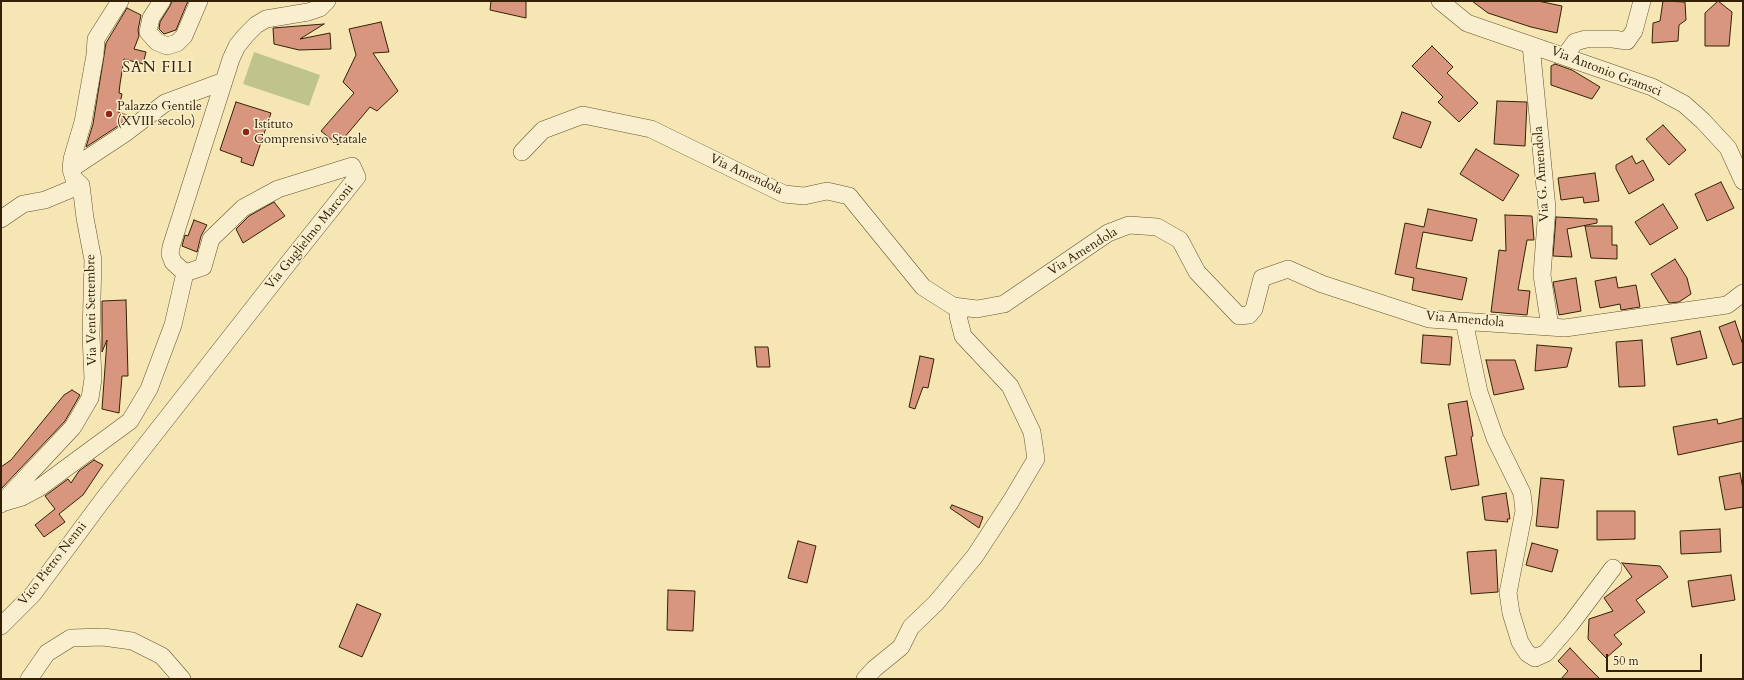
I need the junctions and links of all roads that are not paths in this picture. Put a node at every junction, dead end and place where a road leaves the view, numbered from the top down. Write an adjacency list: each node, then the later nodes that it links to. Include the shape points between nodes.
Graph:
1 (120, 1): 11 (street, via 96,39 83,122)
2 (162, 1): 3 (street, via 151,18 148,32 157,42 167,46 177,43 184,36)
3 (199, 1)
4 (327, 1): 9 (street, via 320,8 266,20 256,25 237,46)
5 (1440, 1): 7 (street, Via Antonio Gramsci, via 1467,23)
6 (1642, 1): 8 (street, via 1634,31 1626,41 1586,39 1575,42)
7 (1531, 44): 8 (street, Via Antonio Gramsci); 19 (street, Via G. Amendola, via 1547,208 1542,275)
8 (1565, 56): 12 (street, Via Antonio Gramsci, via 1652,87 1684,104 1728,148)
9 (224, 81): 11 (street, via 165,103); 15 (street, via 171,247 173,262)
10 (522, 152): 17 (street, Via Amendola, via 543,130 583,115 651,129 784,194 804,196 827,191 849,196 923,287 953,306)
11 (71, 169): 13 (street, Via Venti Settembre, via 74,179)
12 (1743, 180)
13 (81, 185): 14 (street, via 45,200 23,204); 21 (street, Via Venti Settembre, via 93,260 93,379 90,398 73,427)
14 (1, 219)
15 (185, 273): 20 (street, Via Guglielmo Marconi, via 203,267 211,239 243,208 278,189 352,166 357,177); 21 (street, via 173,325 150,389 130,421 39,488)
16 (1743, 293): 19 (street, Via Amendola, via 1727,305 1565,328)
17 (963, 308): 18 (street, Via Amendola, via 977,309 1004,304 1108,234 1129,225 1157,228 1180,240 1197,272 1239,316 1249,315 1254,309 1262,278 1288,269 1322,284 1429,319); 26 (street, via 958,316 963,336 1010,386 1032,432 1036,459 975,556 936,604 911,627 901,647)
18 (1464, 321): 19 (street, Via Amendola); 22 (street, via 1479,392 1495,438 1522,493 1524,511 1508,593 1520,642 1527,653 1535,658 1546,653)
19 (1550, 327)
20 (102, 501): 23 (street, Vico Pietro Nenni, via 33,594)
21 (2, 503)
22 (1613, 568)
23 (1, 626)
24 (29, 679): 25 (street, via 47,653 71,638 103,637 132,641 162,656)
25 (182, 679)
26 (865, 679)

